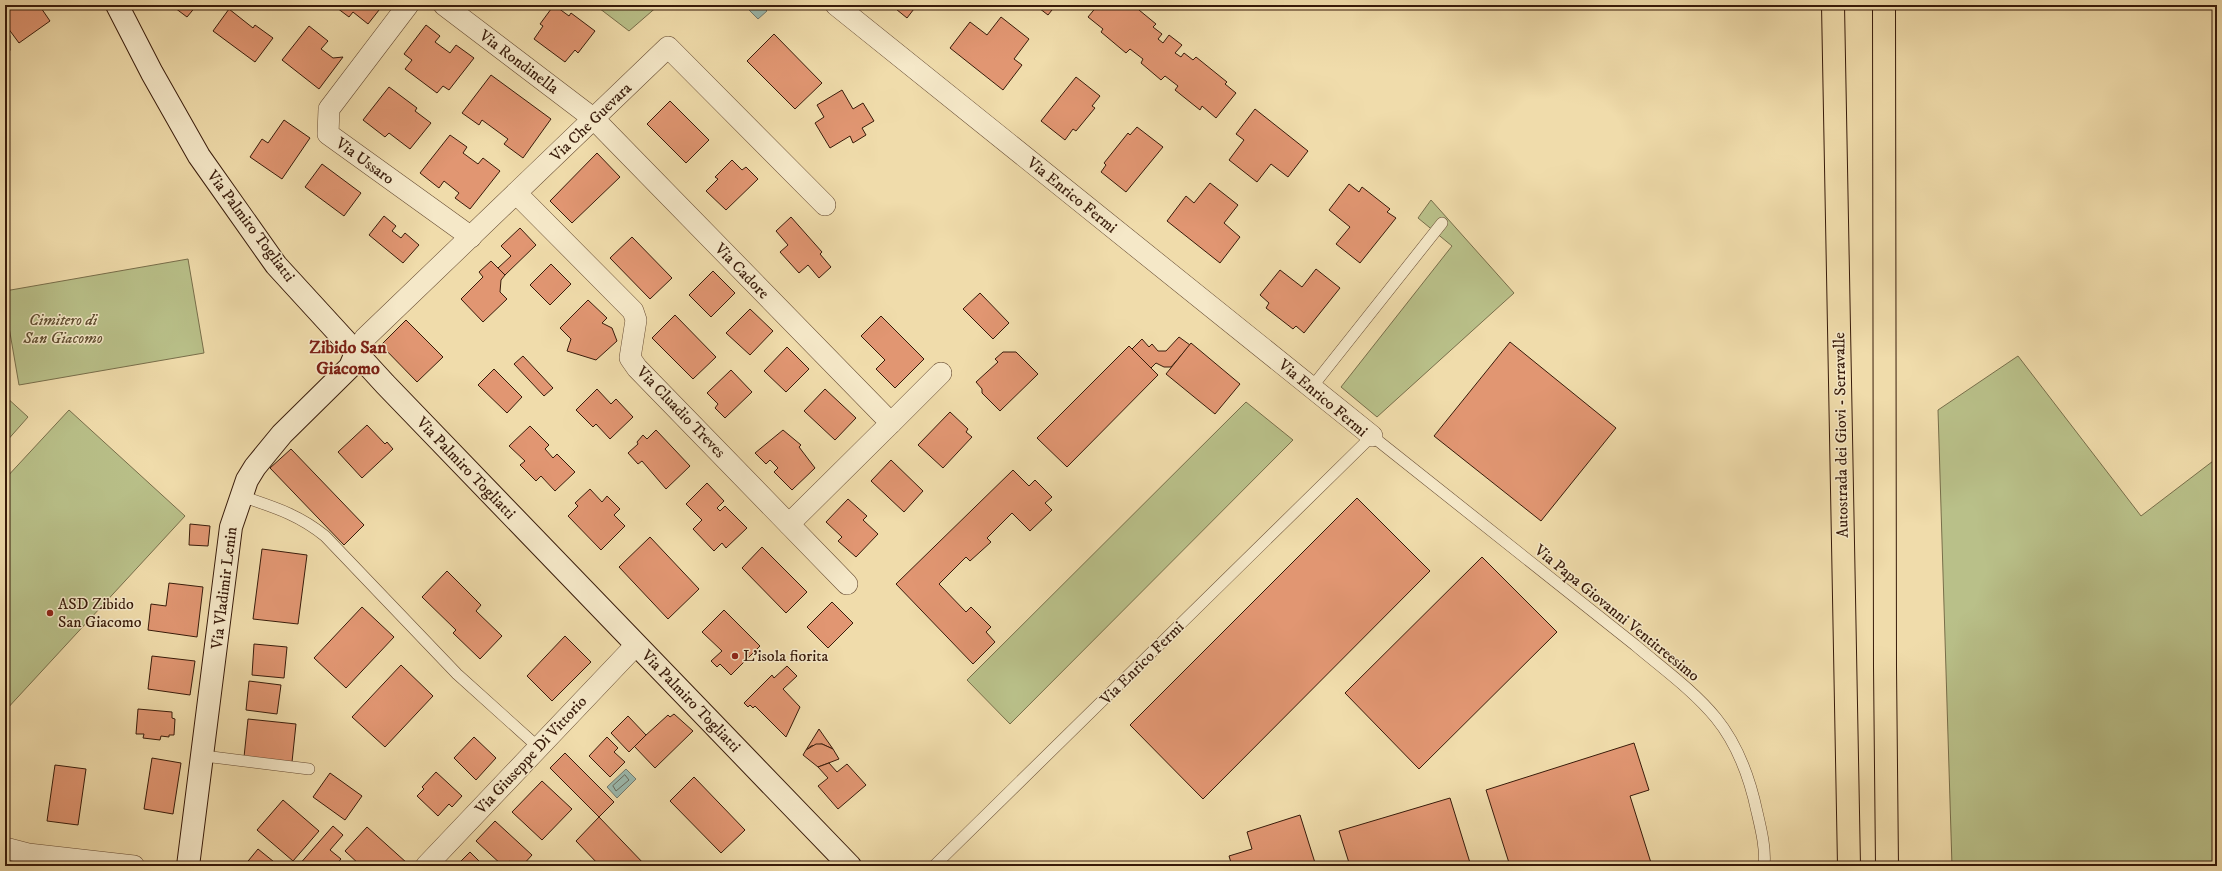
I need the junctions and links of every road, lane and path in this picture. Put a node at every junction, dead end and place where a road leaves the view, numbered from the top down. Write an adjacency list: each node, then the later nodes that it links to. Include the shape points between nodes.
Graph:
1 (117, 5): 8 (street, Via Palmiro Togliatti)
2 (122, 5): 8 (street, Via Palmiro Togliatti)
3 (408, 5): 15 (street, Via Ussaro, via 329,108 328,134)
4 (444, 5): 11 (street, Via Rondinella)
5 (836, 5): 18 (street, Via Enrico Fermi)
6 (1833, 5): 35 (highway, Autostrada dei Giovi - Serravalle)
7 (1884, 5): 36 (highway)
8 (131, 31): 16 (street, Via Palmiro Togliatti, via 200,156 276,265)
9 (5, 38): 10 (lane)
10 (5, 48)
11 (594, 119): 12 (street, Via Che Guevara); 13 (street, Via Che Guevara, via 668,47); 19 (street, Via Cadore)
12 (516, 193): 15 (street, Via Che Guevara); 22 (street, Via Cluadio Treves, via 633,311 636,320 630,358 637,368)
13 (825, 205)
14 (1442, 223): 18 (lane)
15 (471, 237): 16 (street, Via Che Guevara, via 365,338)
16 (356, 353): 21 (street, Via Vladimir Lenin, via 350,367 282,434 255,467); 24 (street, Via Palmiro Togliatti)
17 (941, 373): 19 (street)
18 (1312, 387): 20 (street, Via Enrico Fermi)
19 (891, 423): 22 (street)
20 (1372, 436): 33 (lane, Via Enrico Fermi); 34 (lane, Via Papa Giovanni Ventitreesimo, via 1635,645 1676,679 1716,718 1737,752 1751,786 1760,826)
21 (241, 496): 25 (lane, via 308,522 325,536 457,674); 26 (street, Via Vladimir Lenin, via 231,527)
22 (789, 524): 23 (street, Via Cluadio Treves)
23 (847, 584)
24 (636, 645): 25 (street, Via Giuseppe Di Vittorio); 32 (street, Via Palmiro Togliatti)
25 (538, 747): 31 (street, Via Giuseppe Di Vittorio)
26 (204, 756): 27 (lane); 30 (street, Via Vladimir Lenin)
27 (309, 769)
28 (5, 848): 29 (street, via 28,854)
29 (134, 866)
30 (188, 866)
31 (426, 866)
32 (850, 866)
33 (934, 866)
34 (1764, 866)
35 (1849, 866)
36 (1887, 866)

